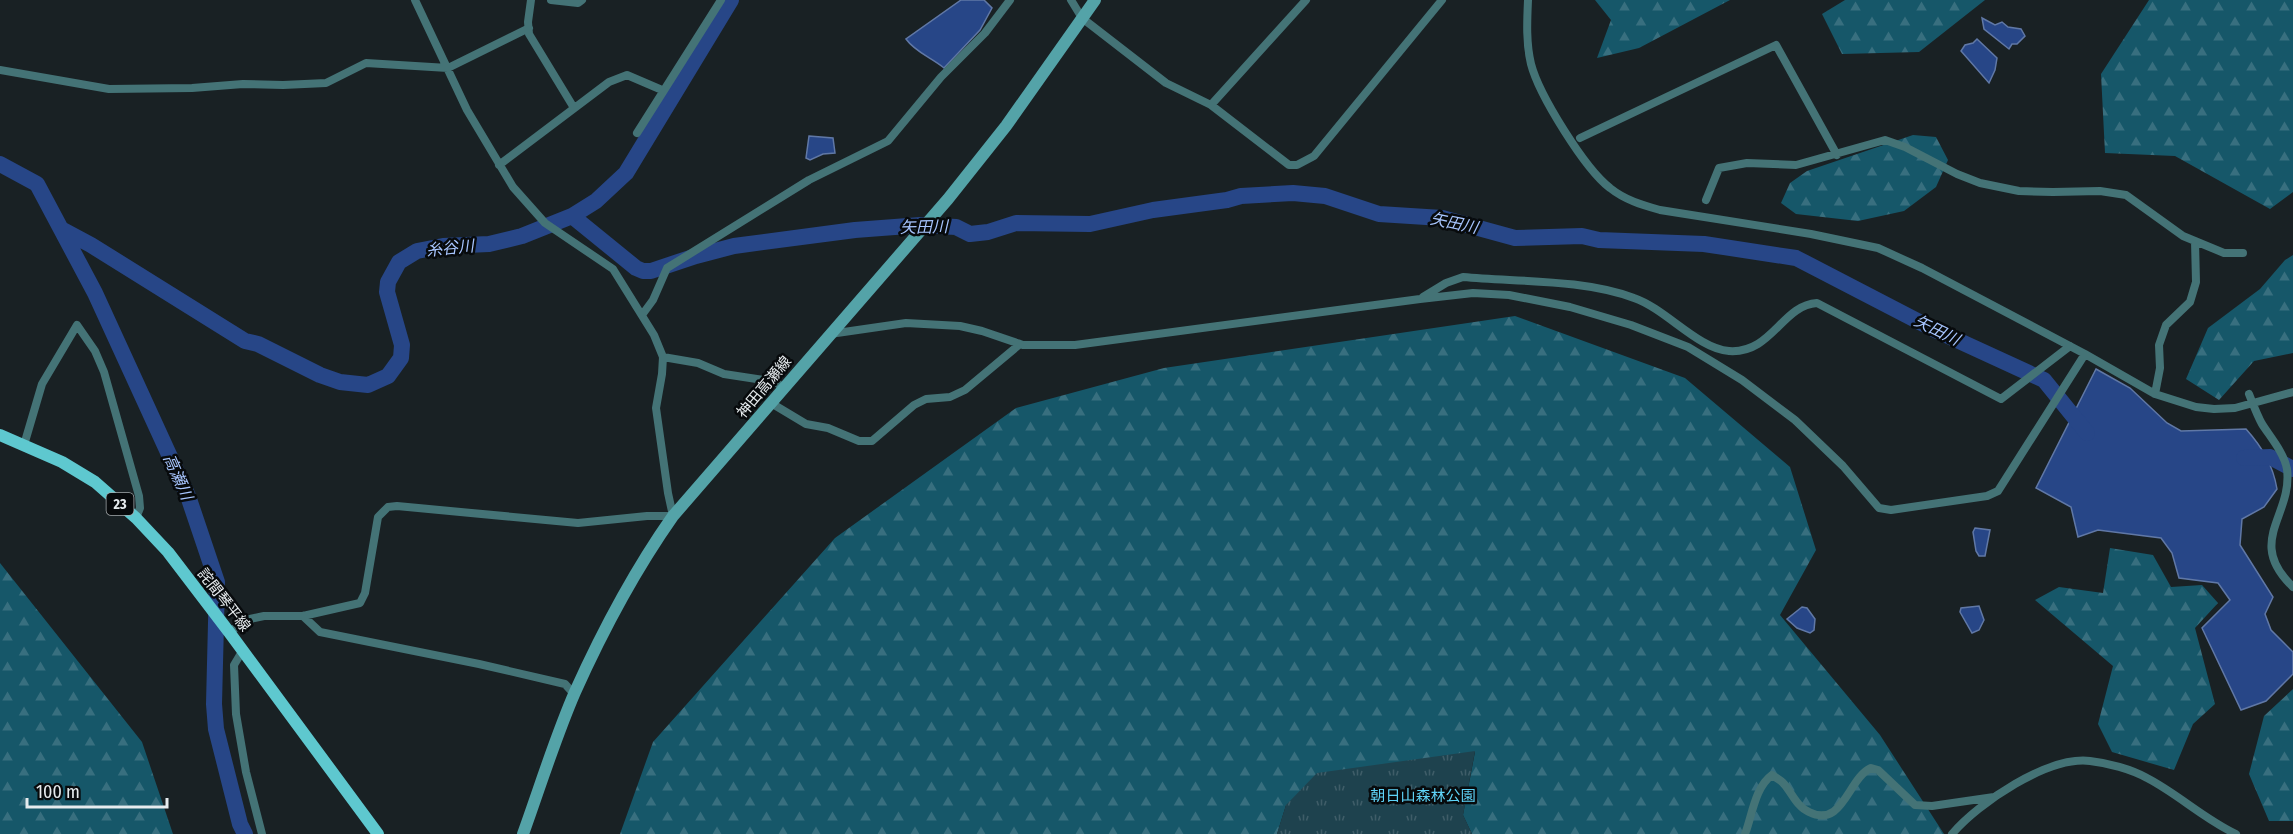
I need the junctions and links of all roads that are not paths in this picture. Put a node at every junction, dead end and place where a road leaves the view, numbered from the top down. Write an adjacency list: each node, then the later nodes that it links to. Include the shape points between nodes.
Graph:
1 (415, 0): 14 (street)
2 (531, 0): 13 (street)
3 (551, 0): 4 (street)
4 (582, 0)
5 (722, 0): 16 (street)
6 (1010, 0): 27 (street, via 888,141 808,180 667,268)
7 (1071, 0): 12 (street)
8 (1095, 0): 12 (main road, 神田高瀬線)
9 (1306, 0): 17 (street)
10 (1442, 0): 17 (street, via 1314,156 1298,165 1289,165)
11 (1528, 0): 30 (street, via 1528,45 1540,89 1593,170 1623,197 1660,210 1878,248)
12 (1082, 18): 17 (street, via 1166,83); 28 (main road, 神田高瀬線, via 1006,126 948,199)
13 (529, 28): 14 (street); 18 (street)
14 (447, 68): 15 (street, via 366,63 326,83 109,89); 22 (street)
15 (0, 70)
16 (662, 90): 18 (street, via 627,75 609,82); 19 (street)
17 (1211, 105)
18 (574, 108): 22 (street)
19 (637, 133)
20 (1580, 138): 21 (street, via 1776,45)
21 (1837, 155): 23 (street, via 1796,165 1747,163 1719,168); 24 (street, via 1885,140 1980,183 2019,191 2100,191 2126,195)
22 (500, 165): 27 (street, via 540,219 613,270)
23 (1706, 200)
24 (2195, 241): 25 (street, via 2224,253); 35 (street, via 2196,282 2190,302 2166,325 2159,345)
25 (2243, 253)
26 (1420, 299): 29 (street, via 1075,345); 30 (street, via 1463,277 1580,286 1634,298 1657,309 1709,346 1728,351 1746,350 1763,342 1804,303 1817,303 2001,399); 31 (street, via 1473,293 1509,295 1570,307 1688,347 1796,420 1879,507 1891,510 1988,496 1998,491)
27 (642, 315): 32 (street)
28 (829, 334): 29 (street, via 906,323 960,326); 33 (main road, 神田高瀬線)
29 (1020, 344): 37 (street, via 965,390 914,405 872,441 859,441 806,424)
30 (2070, 346): 31 (street)
31 (2085, 354): 35 (street)
32 (663, 357): 33 (street, via 698,363 724,374 776,382); 41 (street, via 656,408)
33 (783, 388): 37 (main road, 神田高瀬線)
34 (2293, 392): 38 (street)
35 (2155, 394): 38 (street, via 2214,409)
36 (2249, 394): 38 (street)
37 (771, 403): 41 (main road, 神田高瀬線)
38 (2253, 403): 43 (street, via 2287,469 2287,486 2272,550 2278,570)
39 (0, 435): 40 (main road, 詫間琴平線 / 23)
40 (24, 445): 42 (main road, 詫間琴平線 / 23, via 95,482); 42 (street, via 42,384 77,325 104,372 139,496)
41 (674, 516): 44 (street, via 578,523 388,507 378,517 363,599 354,606); 47 (main road, 神田高瀬線, via 654,543)
42 (136, 518): 45 (main road, 詫間琴平線 / 23, via 168,552)
43 (2293, 587)
44 (303, 616): 45 (street, via 250,618); 47 (street, via 320,632 565,684)
45 (229, 632): 46 (main road, 詫間琴平線 / 23)
46 (243, 650): 49 (street, via 234,665 236,714); 50 (main road, 詫間琴平線 / 23)
47 (574, 694): 51 (main road, 神田高瀬線)
48 (1994, 797): 52 (street, via 1932,806 1915,804 1871,768 1859,776 1840,807 1819,816 1806,812 1783,783 1772,776 1761,789); 53 (street); 54 (street, via 2044,770 2089,760 2146,777)
49 (262, 834)
50 (378, 834)
51 (523, 834)
52 (1745, 834)
53 (1952, 834)
54 (2236, 834)

